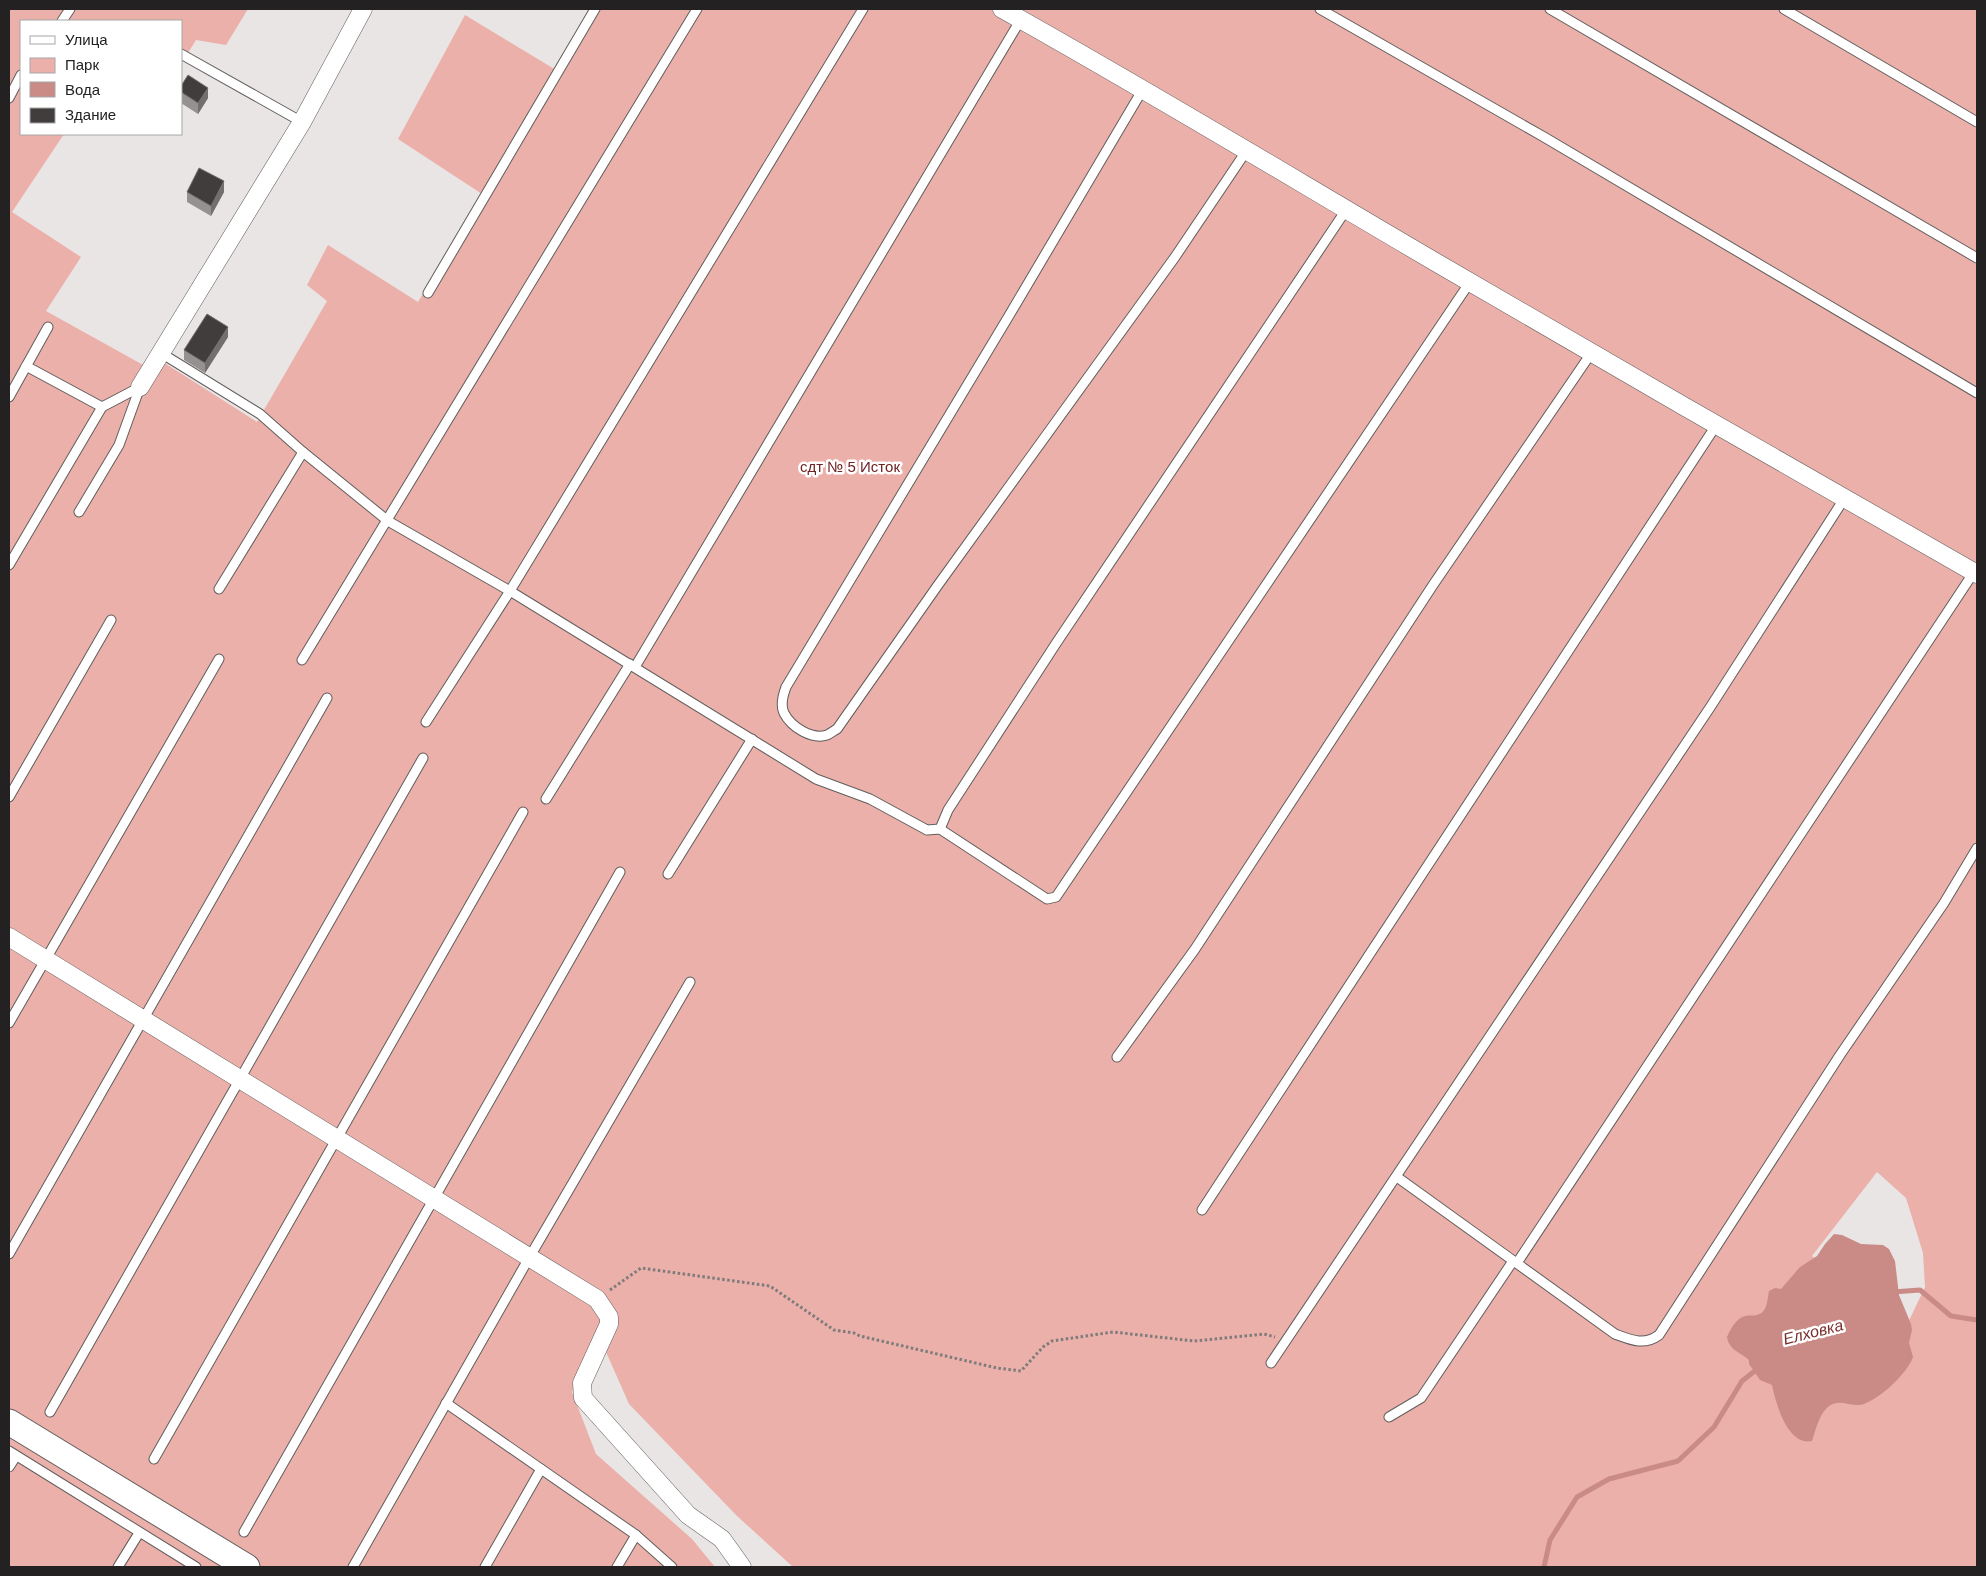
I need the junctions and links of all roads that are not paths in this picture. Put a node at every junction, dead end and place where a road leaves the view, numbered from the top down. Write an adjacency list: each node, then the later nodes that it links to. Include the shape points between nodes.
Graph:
1 (70, 9): 11 (lane)
2 (363, 9): 16 (street)
3 (595, 9): 22 (lane)
4 (697, 9): 35 (lane)
5 (863, 9): 39 (lane)
6 (1002, 9): 10 (street)
7 (1320, 9): 28 (lane, via 1544,137)
8 (1550, 9): 20 (lane)
9 (1784, 9): 17 (lane)
10 (1021, 19): 14 (street); 43 (lane)
11 (63, 20)
12 (182, 55): 16 (lane)
13 (20, 77): 15 (lane)
14 (1143, 89): 18 (street); 18 (lane, via 786,686 782,700 784,713 808,734 828,735 842,722 1175,257)
15 (9, 98)
16 (302, 122): 25 (street)
17 (1977, 122)
18 (1247, 150): 19 (street)
19 (1346, 210): 21 (street); 51 (lane, via 1055,645 948,810)
20 (1977, 258)
21 (1470, 282): 24 (street); 51 (lane, via 1056,897 1047,899)
22 (428, 293)
23 (48, 327): 26 (lane)
24 (1592, 352): 31 (street); 60 (lane, via 1433,585 1195,949)
25 (161, 353): 27 (street); 32 (lane, via 260,414)
26 (26, 366): 29 (lane); 30 (lane)
27 (140, 387): 30 (lane); 34 (lane, via 119,445)
28 (1977, 393)
29 (9, 397)
30 (102, 407): 36 (lane)
31 (1717, 424): 33 (street); 65 (lane)
32 (303, 452): 35 (lane); 38 (lane)
33 (1844, 499): 37 (street); 63 (lane, via 1711,706)
34 (79, 512)
35 (388, 521): 39 (lane); 42 (lane)
36 (9, 565)
37 (1976, 573): 68 (lane)
38 (219, 589)
39 (510, 591): 43 (lane); 45 (lane)
40 (111, 620): 48 (lane)
41 (219, 659): 56 (lane)
42 (302, 660)
43 (633, 665): 46 (lane); 49 (lane)
44 (327, 698): 58 (lane)
45 (426, 722)
46 (752, 739): 51 (lane, via 816,778 870,799 927,830); 54 (lane)
47 (423, 758): 61 (lane)
48 (9, 797)
49 (546, 799)
50 (523, 812): 62 (lane)
51 (940, 829)
52 (1977, 848): 68 (lane, via 1659,1335 1643,1342 1616,1334)
53 (620, 872): 64 (lane)
54 (668, 874)
55 (9, 936): 56 (street)
56 (45, 959): 58 (street); 59 (lane)
57 (690, 982): 67 (lane)
58 (143, 1019): 61 (street); 66 (lane)
59 (9, 1023)
60 (1117, 1056)
61 (240, 1080): 62 (street); 71 (lane)
62 (337, 1138): 64 (street); 75 (lane)
63 (1397, 1177): 68 (lane); 69 (lane)
64 (434, 1197): 67 (street); 78 (lane)
65 (1202, 1210)
66 (9, 1254)
67 (529, 1258): 70 (lane); 88 (street, via 597,1299 609,1317 609,1324 582,1383 583,1398 688,1515 722,1539)
68 (1515, 1262): 72 (lane, via 1421,1398)
69 (1271, 1364)
70 (446, 1403): 77 (lane); 84 (lane)
71 (50, 1412)
72 (1389, 1417)
73 (9, 1422): 83 (street)
74 (12, 1454): 76 (lane); 79 (lane)
75 (154, 1459)
76 (9, 1467)
77 (541, 1469): 80 (lane); 85 (lane)
78 (244, 1532)
79 (140, 1533): 81 (lane); 82 (lane)
80 (636, 1535): 86 (lane); 87 (lane)
81 (118, 1567)
82 (196, 1567)
83 (246, 1567)
84 (353, 1567)
85 (485, 1567)
86 (618, 1567)
87 (672, 1567)
88 (742, 1567)

